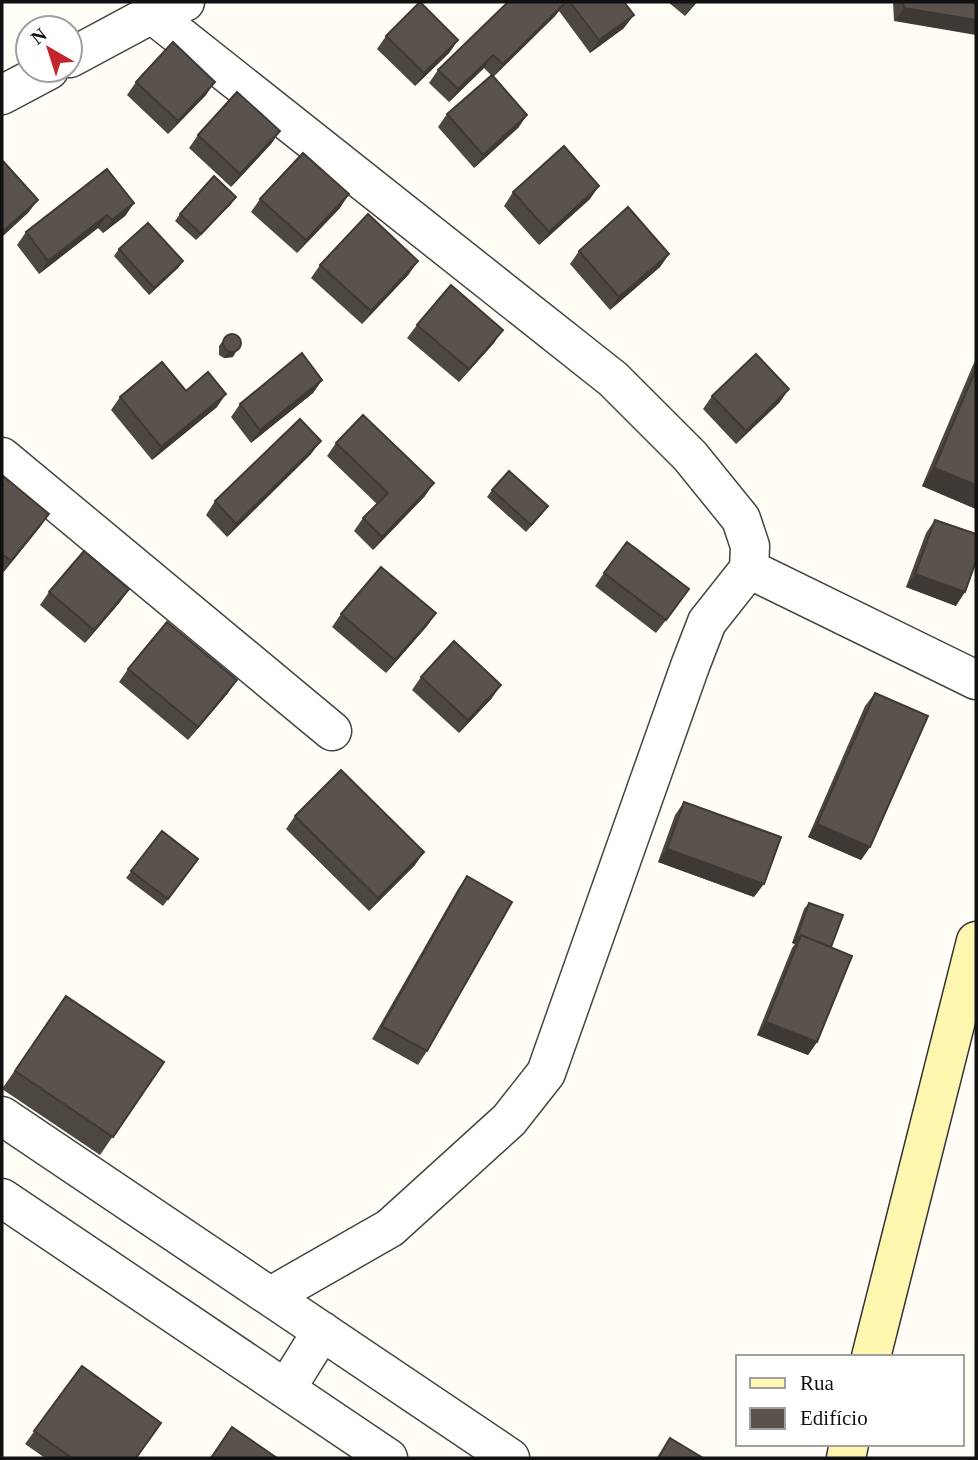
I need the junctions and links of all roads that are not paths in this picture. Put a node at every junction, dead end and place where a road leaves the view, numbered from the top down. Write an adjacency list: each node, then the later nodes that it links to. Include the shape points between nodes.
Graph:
1 (169, 8): 2 (street); 6 (street, via 613,379 690,456 741,519 750,546)
2 (84, 51)
3 (23, 84): 4 (street)
4 (2, 95)
5 (2, 457): 8 (street)
6 (749, 569): 7 (street); 12 (street, via 707,622 546,1073 509,1120 390,1228)
7 (976, 680)
8 (332, 731)
9 (976, 941): 14 (street)
10 (2, 1116): 12 (street)
11 (2, 1198): 15 (street)
12 (271, 1296): 13 (street)
13 (322, 1331): 15 (street); 17 (street)
14 (872, 1355)
15 (286, 1389): 16 (street)
16 (388, 1458)
17 (510, 1458)

